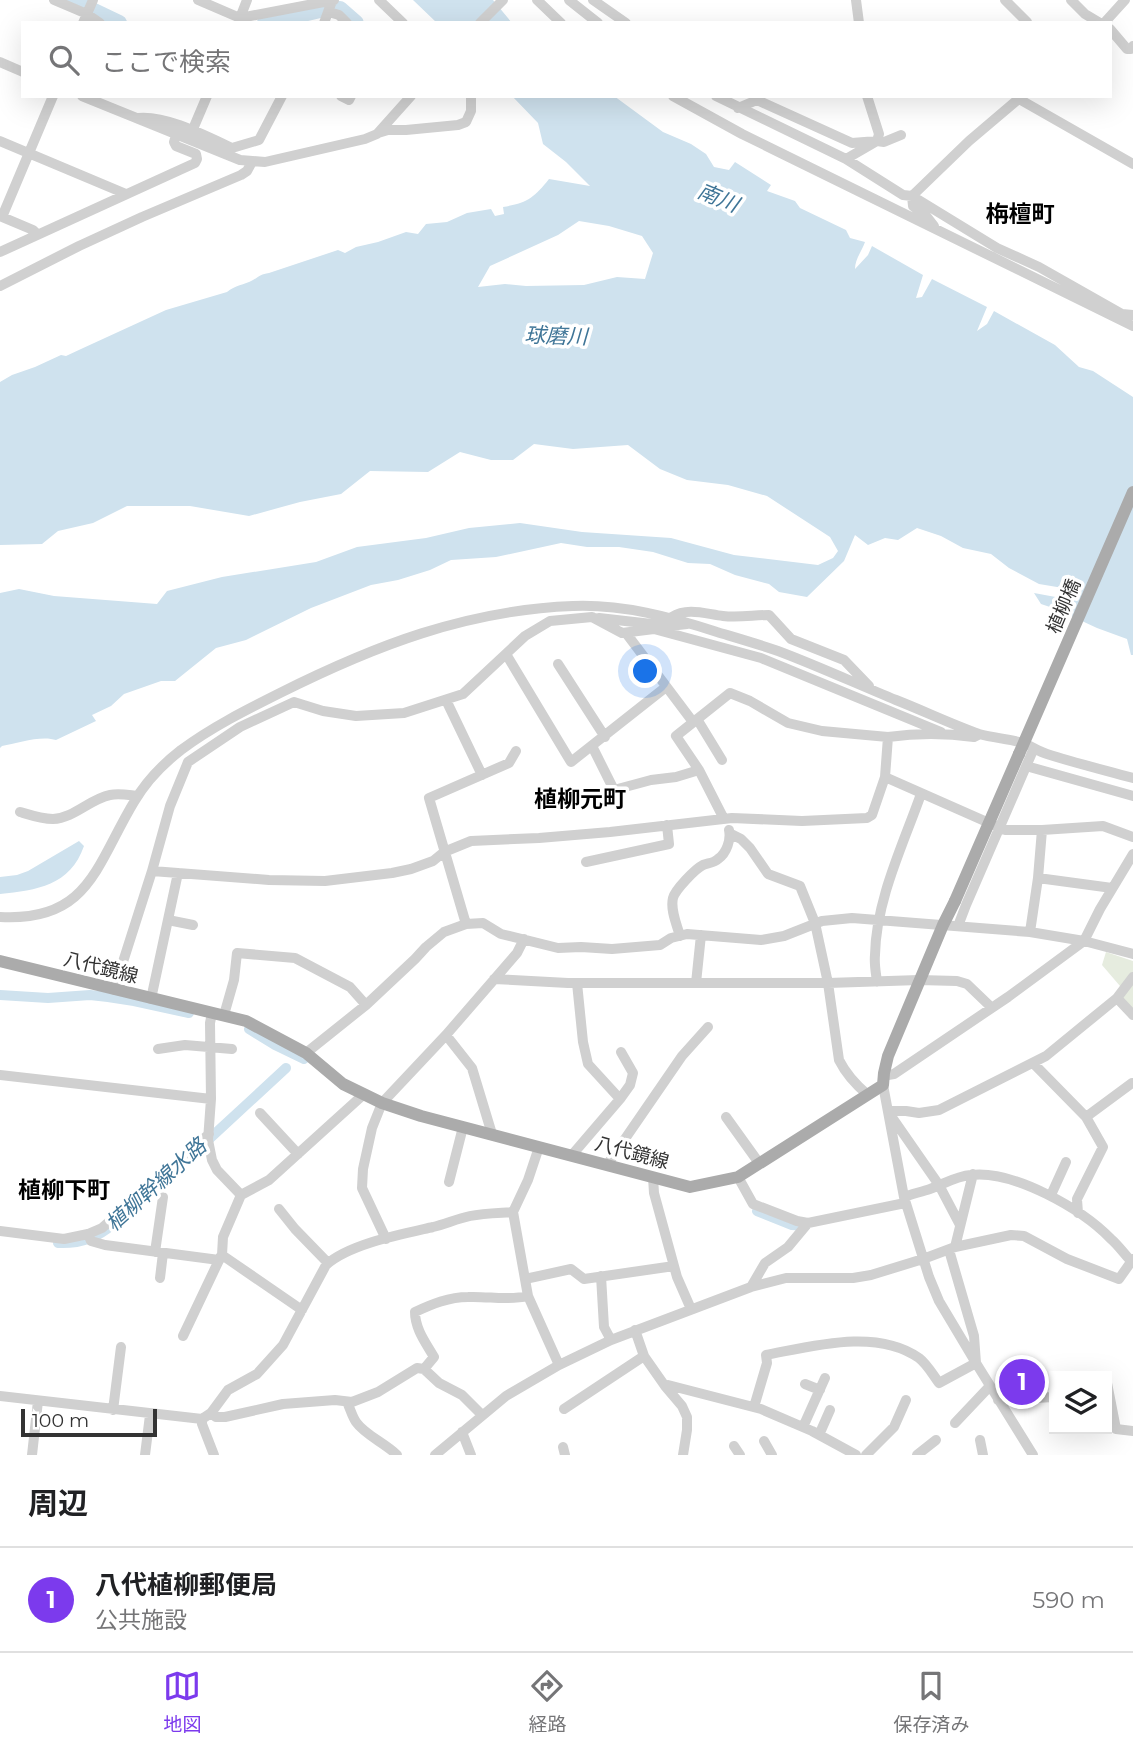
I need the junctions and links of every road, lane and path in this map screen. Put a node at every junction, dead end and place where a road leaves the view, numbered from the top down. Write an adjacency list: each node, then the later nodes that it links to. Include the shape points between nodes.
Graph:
1 (54, 0): 14 (street)
2 (198, 0): 15 (street)
3 (247, 0): 15 (street)
4 (379, 0): 17 (street)
5 (503, 0): 18 (street)
6 (537, 0): 19 (street)
7 (569, 0): 20 (street)
8 (593, 0): 21 (street)
9 (856, 0): 22 (street)
10 (1005, 0): 23 (street)
11 (1071, 0): 24 (street)
12 (1125, 0): 25 (street)
13 (330, 9): 15 (street); 16 (street)
14 (88, 11)
15 (239, 20)
16 (345, 21)
17 (401, 21)
18 (482, 21)
19 (559, 21)
20 (595, 21)
21 (623, 21)
22 (859, 21)
23 (1026, 21)
24 (1100, 21)
25 (1106, 21)
26 (1112, 31): 27 (street, via 1127,48)
27 (1133, 46)
28 (0, 62): 29 (street)
29 (21, 71)
30 (52, 98): 50 (street)
31 (87, 98): 42 (street)
32 (206, 98): 45 (street)
33 (281, 98): 45 (street, via 259,140 232,148)
34 (409, 98): 43 (street)
35 (471, 98): 43 (street, via 471,111 458,125)
36 (677, 98): 57 (street)
37 (720, 98): 41 (street)
38 (868, 98): 49 (street)
39 (1019, 98): 55 (street)
40 (1022, 98): 53 (street)
41 (738, 108): 46 (street, via 757,100); 51 (street)
42 (135, 118): 44 (street); 45 (street, via 152,117)
43 (377, 134): 52 (street)
44 (176, 135): 45 (street); 54 (street, via 176,146 196,154 195,163)
45 (191, 135): 52 (street)
46 (838, 135): 49 (street, via 852,143); 51 (street)
47 (901, 135): 49 (street)
48 (0, 141): 50 (street)
49 (877, 141): 51 (street)
50 (29, 152): 54 (street); 56 (street)
51 (849, 157): 55 (street, via 902,195)
52 (252, 162): 61 (street, via 241,175 104,234)
53 (1133, 164)
54 (125, 194): 58 (street)
55 (912, 196): 57 (street, via 913,206); 59 (street)
56 (1, 217): 58 (street)
57 (934, 227): 59 (street); 63 (street)
58 (37, 234): 60 (street)
59 (975, 234): 62 (street, via 1122,314)
60 (0, 252)
61 (0, 286)
62 (1133, 315)
63 (1133, 326)
64 (1133, 492): 80 (main road, 植柳橋)
65 (592, 617): 66 (street); 68 (street); 69 (street, via 550,621)
66 (671, 622): 67 (street); 72 (street, via 692,624 780,652); 72 (street, via 678,613 769,615 791,639 844,660); 75 (street, via 624,609 576,606 502,613 446,625 366,653)
67 (654, 629): 68 (street); 76 (street, via 761,658)
68 (626, 634): 71 (street)
69 (506, 654): 73 (street, via 463,694); 81 (street, via 571,762)
70 (558, 664): 78 (street)
71 (666, 687): 74 (street); 78 (street)
72 (874, 690): 77 (street)
73 (446, 700): 84 (street, via 404,713 356,716 294,702 240,727); 87 (street)
74 (695, 721): 79 (street, via 730,693 788,723); 83 (street); 86 (street, via 676,736)
75 (222, 722): 84 (street); 91 (street, via 178,753)
76 (946, 734): 77 (street); 79 (street)
77 (981, 734): 80 (street)
78 (605, 737): 81 (street)
79 (888, 737): 88 (street)
80 (1026, 745): 85 (street); 89 (street); 113 (main road, bridge)
81 (592, 746): 86 (street, via 614,790)
82 (516, 751): 87 (street, via 509,762)
83 (722, 760)
84 (188, 762): 103 (street)
85 (1026, 766): 92 (street); 96 (street)
86 (699, 770): 94 (street)
87 (482, 775): 100 (street, via 429,798)
88 (885, 777): 90 (street); 94 (street, via 867,818)
89 (1133, 780)
90 (921, 794): 96 (street); 109 (street)
91 (138, 796): 93 (street, via 108,795 54,819); 107 (street, via 94,875 68,903 27,918)
92 (1133, 796)
93 (20, 812)
94 (725, 819): 95 (street); 98 (street)
95 (667, 825): 100 (street, via 471,841); 102 (street, via 669,844)
96 (1000, 827): 97 (street); 114 (street)
97 (1042, 830): 99 (street, via 1103,826); 105 (street)
98 (731, 834): 110 (street, via 750,848 768,874 800,886); 117 (street, via 719,859 694,871 673,897)
99 (1133, 837)
100 (444, 852): 104 (street, via 433,862 411,869 325,881); 111 (street)
101 (1133, 853): 106 (street)
102 (586, 862)
103 (152, 871): 104 (street); 129 (street)
104 (177, 873): 108 (street)
105 (1038, 878): 106 (street); 115 (street)
106 (1112, 888): 119 (street)
107 (0, 917)
108 (168, 920): 112 (street); 131 (street)
109 (878, 920): 110 (street); 113 (street); 125 (street)
110 (815, 923): 116 (street, via 761,940); 128 (street)
111 (466, 924): 118 (street, via 483,923 501,934); 132 (street, via 444,932)
112 (192, 925)
113 (943, 925): 114 (street); 124 (main road)
114 (958, 926): 115 (street)
115 (1031, 932): 119 (street)
116 (701, 935): 117 (street); 127 (street)
117 (680, 936): 118 (street, via 660,945 612,949 558,948)
118 (524, 939): 123 (street)
119 (1084, 941): 120 (street); 133 (street)
120 (1133, 954)
121 (0, 961): 129 (main road, 八代鏡線)
122 (1133, 976): 130 (street)
123 (494, 979): 126 (street); 137 (street)
124 (919, 980): 125 (street); 133 (street, via 963,982); 145 (main road)
125 (877, 982): 128 (street)
126 (577, 983): 127 (street); 150 (street, via 588,1064)
127 (696, 983): 128 (street)
128 (828, 983): 148 (street, via 839,1060)
129 (114, 990): 131 (main road, 八代鏡線)
130 (1116, 998): 135 (street); 143 (street)
131 (150, 999): 134 (main road, 八代鏡線)
132 (366, 1005): 134 (street, via 350,987 295,958 237,953 234,980); 142 (street)
133 (991, 1007): 145 (street)
134 (218, 1014): 138 (street, via 210,1023); 142 (main road, 八代鏡線, via 246,1021)
135 (1133, 1015)
136 (708, 1027): 164 (street, via 682,1056)
137 (446, 1035): 151 (street); 158 (street, via 472,1068)
138 (211, 1048): 139 (street); 140 (street); 149 (street)
139 (158, 1049)
140 (232, 1049)
141 (621, 1052): 150 (street, via 633,1073)
142 (306, 1054): 147 (main road, 八代鏡線, via 343,1084)
143 (1033, 1063): 152 (street, via 939,1110); 155 (street)
144 (0, 1076): 149 (street)
145 (883, 1079): 148 (main road, 八代鏡線); 152 (street)
146 (1132, 1083): 155 (street)
147 (364, 1094): 151 (main road, 八代鏡線); 160 (street)
148 (868, 1095): 163 (main road, 八代鏡線)
149 (211, 1099): 157 (street)
150 (620, 1099): 161 (street)
151 (382, 1103): 156 (main road, 八代鏡線); 181 (street, via 372,1128 362,1188)
152 (888, 1111): 169 (street); 173 (street)
153 (260, 1113): 160 (street)
154 (726, 1116): 163 (street)
155 (1086, 1117): 176 (street, via 1103,1147 1077,1199)
156 (463, 1127): 158 (main road, 八代鏡線); 168 (street)
157 (209, 1134): 170 (street, via 212,1160); 180 (street)
158 (492, 1135): 159 (main road, 八代鏡線)
159 (539, 1147): 161 (main road, 八代鏡線); 175 (street)
160 (298, 1154): 170 (street, via 269,1180)
161 (572, 1155): 164 (main road, 八代鏡線)
162 (1066, 1162): 171 (street)
163 (759, 1163): 167 (main road, 八代鏡線)
164 (607, 1165): 166 (main road, 八代鏡線)
165 (973, 1174): 169 (street); 171 (street, via 1014,1181); 178 (street)
166 (653, 1177): 167 (main road, 八代鏡線, via 690,1187); 188 (street)
167 (738, 1177): 177 (street, via 753,1204)
168 (449, 1182)
169 (939, 1185): 173 (street); 178 (street)
170 (241, 1195): 184 (street, via 223,1237)
171 (1051, 1195): 176 (street)
172 (163, 1197): 183 (street)
173 (905, 1200): 177 (street); 185 (street)
174 (279, 1209): 187 (street)
175 (513, 1212): 181 (street, via 468,1217); 191 (street)
176 (1078, 1213): 186 (street)
177 (808, 1223): 192 (street, via 788,1247 765,1263)
178 (960, 1225): 182 (street)
179 (0, 1231): 180 (street)
180 (89, 1238): 183 (street)
181 (386, 1239): 187 (street)
182 (952, 1248): 185 (street); 186 (street, via 1024,1236 1119,1279); 201 (street, via 975,1336)
183 (159, 1252): 184 (street); 190 (street)
184 (221, 1257): 195 (street); 197 (street)
185 (923, 1259): 192 (street, via 853,1278 786,1278); 201 (street, via 939,1301)
186 (1132, 1261)
187 (328, 1262): 195 (street)
188 (674, 1266): 189 (street); 194 (street)
189 (601, 1276): 191 (street, via 584,1279 571,1269); 198 (street, via 604,1327)
190 (160, 1278)
191 (525, 1279): 193 (street)
192 (751, 1287): 194 (street)
193 (528, 1296): 202 (street); 203 (street, via 510,1300 453,1298 415,1312 434,1357)
194 (691, 1309): 196 (street)
195 (302, 1310): 222 (street, via 267,1364 228,1390)
196 (635, 1330): 198 (street); 200 (street)
197 (183, 1336)
198 (611, 1340): 202 (street)
199 (121, 1347): 218 (street)
200 (643, 1356): 206 (street); 216 (street)
201 (975, 1363): 207 (street); 215 (street, via 939,1383 921,1359 892,1344 845,1342 766,1355)
202 (559, 1365): 221 (street)
203 (424, 1369): 214 (street, via 417,1368 378,1392); 221 (street)
204 (825, 1378): 208 (street)
205 (805, 1384): 208 (street)
206 (665, 1386): 215 (street); 237 (street, via 687,1418)
207 (990, 1386): 212 (street); 223 (street)
208 (820, 1390): 224 (street)
209 (0, 1396): 213 (street)
210 (1049, 1397): 212 (street)
211 (906, 1400): 240 (street, via 894,1427)
212 (998, 1400): 243 (street)
213 (38, 1401): 218 (street); 231 (street)
214 (347, 1402): 222 (street, via 283,1404 225,1417); 234 (street, via 362,1429)
215 (754, 1407): 224 (street)
216 (564, 1409)
217 (1112, 1409): 225 (street, via 1116,1429)
218 (113, 1410): 220 (street)
219 (830, 1410): 227 (street)
220 (149, 1415): 222 (street); 232 (street)
221 (482, 1415): 226 (street)
222 (206, 1416): 233 (street, via 202,1424)
223 (955, 1423)
224 (803, 1427): 227 (street)
225 (1133, 1431)
226 (462, 1432): 235 (street); 236 (street)
227 (819, 1435): 239 (street)
228 (936, 1440): 241 (street)
229 (980, 1440): 242 (street)
230 (764, 1441): 238 (street)
231 (32, 1455)
232 (145, 1455)
233 (214, 1455)
234 (397, 1455)
235 (435, 1455)
236 (471, 1455)
237 (683, 1455)
238 (772, 1455)
239 (856, 1455)
240 (866, 1455)
241 (917, 1455)
242 (983, 1455)
243 (1033, 1455)

